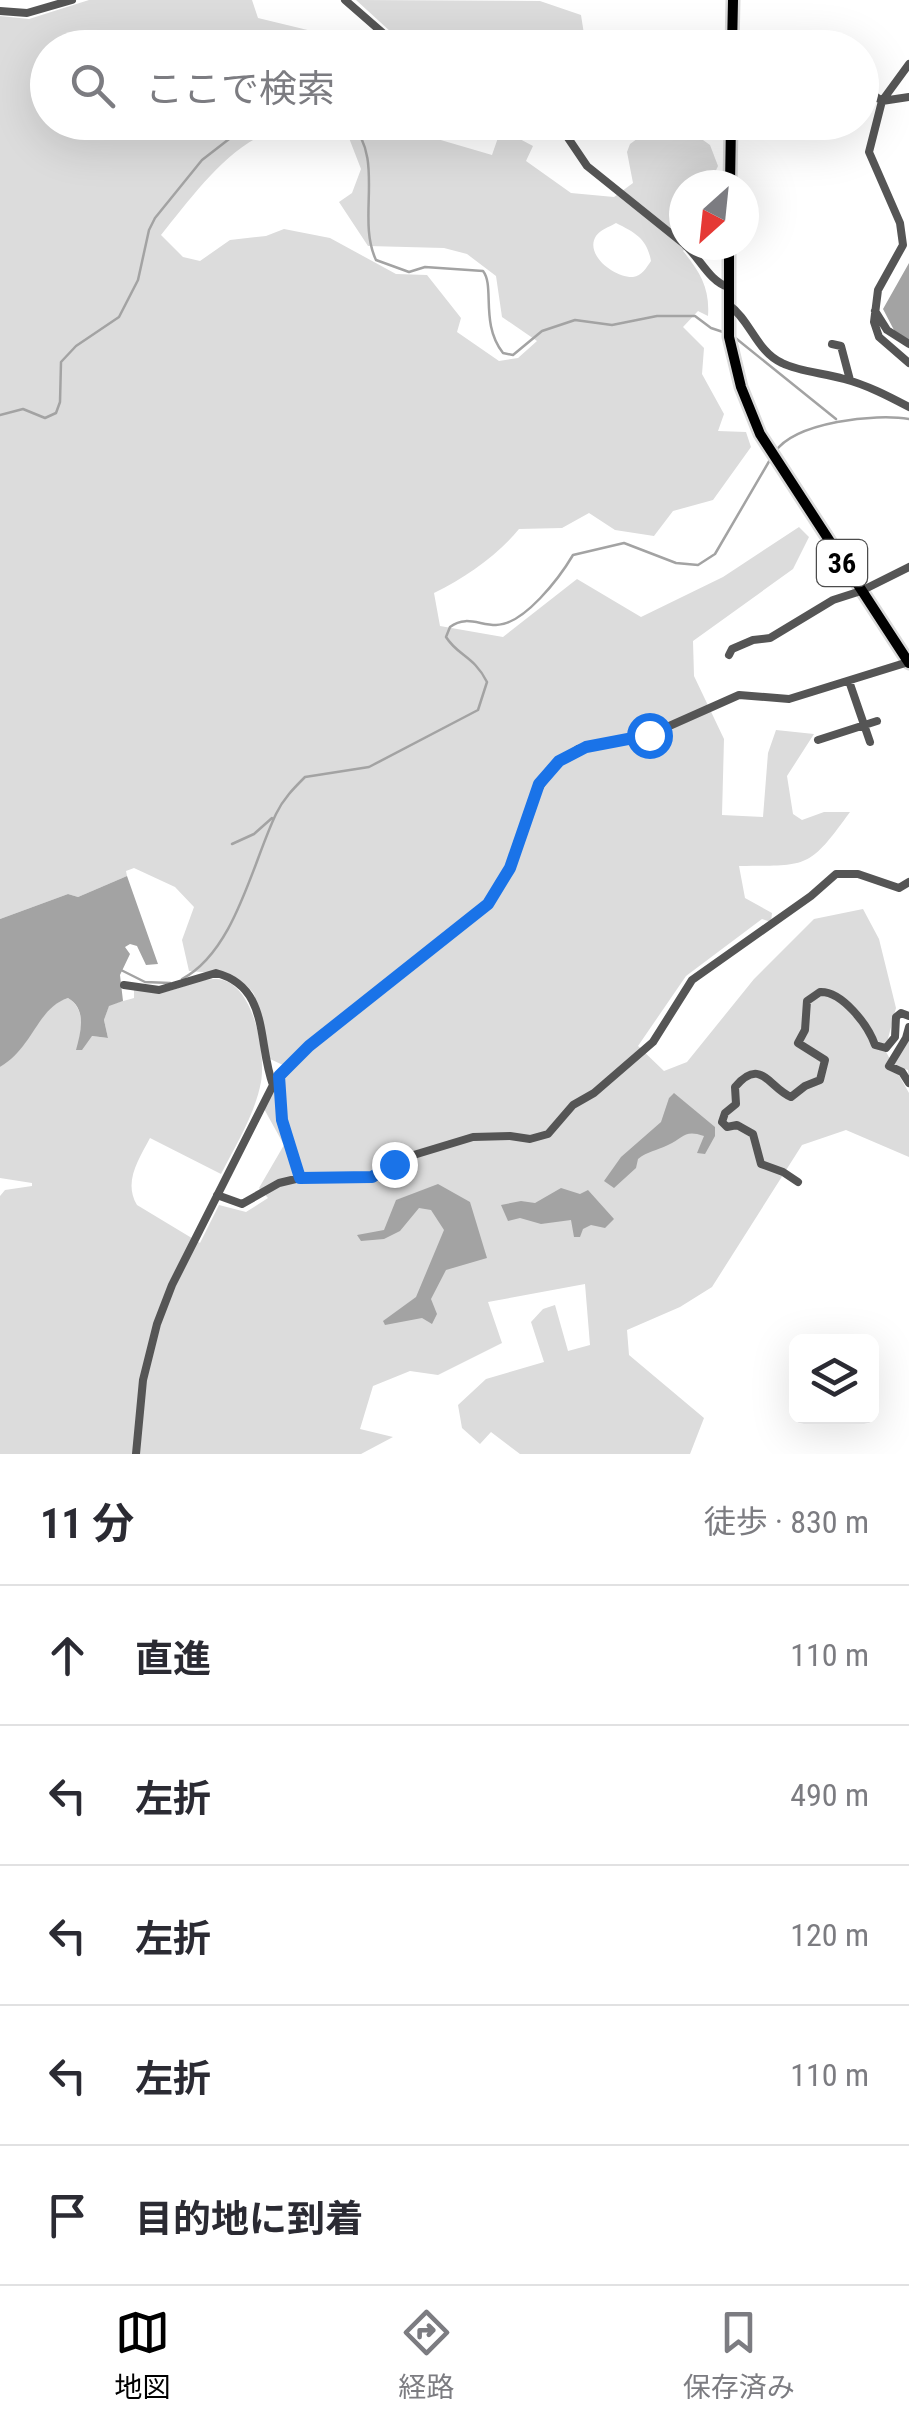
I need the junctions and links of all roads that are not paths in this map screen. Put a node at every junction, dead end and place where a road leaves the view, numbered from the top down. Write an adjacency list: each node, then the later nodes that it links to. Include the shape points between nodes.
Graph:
1 (72, 0): 4 (street, via 28,13)
2 (345, 0): 5 (street)
3 (733, 0): 6 (main road)
4 (0, 10)
5 (379, 30)
6 (732, 30)
7 (909, 64): 10 (street)
8 (909, 97): 10 (street)
9 (879, 100): 10 (street)
10 (882, 102): 11 (street)
11 (879, 114)
12 (569, 140): 16 (street, via 587,166)
13 (731, 140): 15 (main road)
14 (872, 140): 21 (street, via 869,152 900,222 903,245 878,290)
15 (730, 170)
16 (669, 231)
17 (701, 260): 19 (street)
18 (729, 260): 19 (main road, 36)
19 (728, 287): 20 (main road, 36)
20 (728, 304): 25 (street, via 784,364); 28 (main road, 36, via 749,408)
21 (875, 311): 23 (street, via 887,330); 24 (street, via 876,332)
22 (832, 344): 25 (street, via 841,346)
23 (909, 344)
24 (909, 364)
25 (850, 380): 26 (street)
26 (909, 408)
27 (909, 567): 28 (street)
28 (861, 591): 29 (street); 30 (main road, 36)
29 (730, 654)
30 (908, 662): 31 (street)
31 (849, 681): 33 (street); 40 (street, via 789,700 739,695 649,735 586,747 559,761 539,784 510,868 488,904)
32 (877, 721): 33 (street)
33 (865, 724): 34 (street); 35 (street)
34 (818, 740)
35 (870, 742)
36 (909, 882): 43 (street, via 899,888 836,874 692,980 652,1042 573,1105 548,1134 472,1137 372,1177)
37 (124, 986): 42 (street, via 159,990 216,973 240,984 254,1002)
38 (909, 1016): 44 (street, via 896,1017 895,1037 881,1048 840,999 820,992 806,1002 798,1042 825,1060 820,1080 792,1097 759,1074 735,1087 736,1104 722,1122 753,1134 760,1164)
39 (909, 1027): 41 (street, via 888,1066)
40 (279, 1076): 42 (street); 43 (street, via 282,1120)
41 (909, 1083)
42 (273, 1085): 45 (street)
43 (300, 1178): 45 (street, via 242,1204)
44 (798, 1182)
45 (217, 1195): 46 (street, via 157,1324)
46 (136, 1454)

